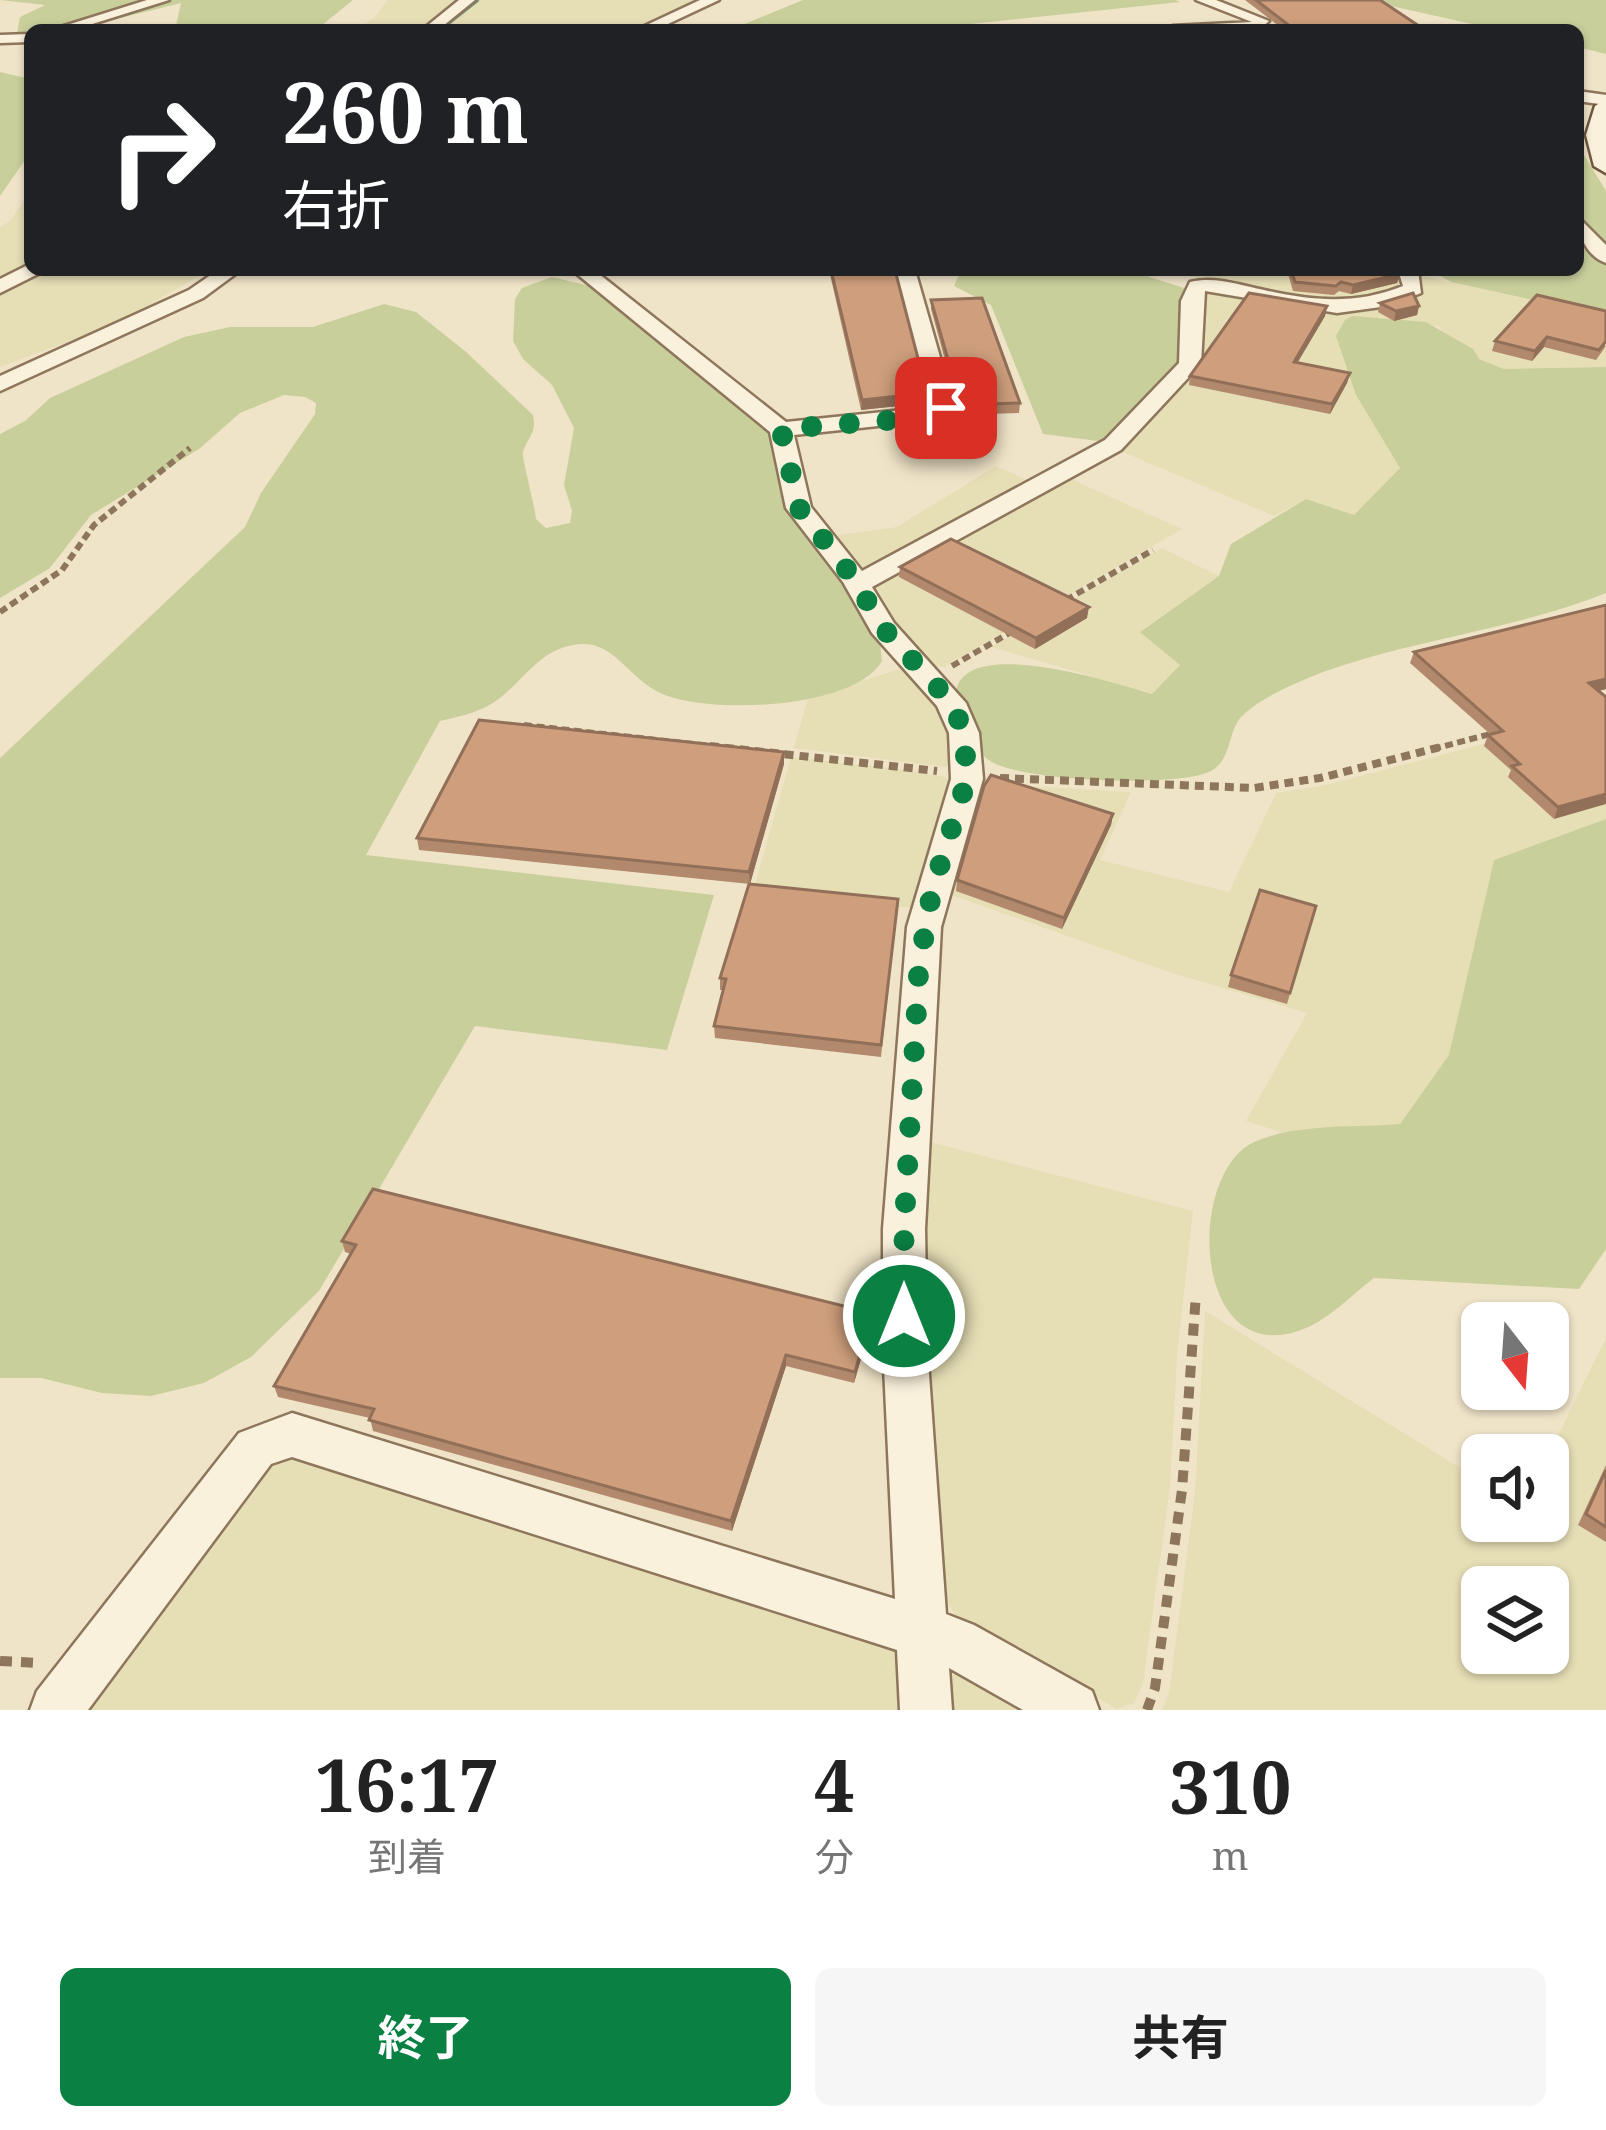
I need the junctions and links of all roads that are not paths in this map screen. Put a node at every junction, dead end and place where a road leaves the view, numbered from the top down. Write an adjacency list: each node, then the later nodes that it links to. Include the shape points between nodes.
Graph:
1 (162, 0): 5 (street)
2 (468, 0): 6 (street)
3 (712, 0): 7 (street)
4 (1203, 0): 8 (street)
5 (79, 24)
6 (437, 24)
7 (657, 24)
8 (1260, 24)
9 (1605, 106): 10 (main road, via 1598,135)
10 (1606, 166)
11 (1584, 236): 12 (street)
12 (1601, 271)
13 (223, 276): 17 (street)
14 (590, 276): 18 (street)
15 (907, 276): 18 (street, via 945,412)
16 (1410, 276): 19 (street, via 1414,289 1351,309 1198,286 1190,364 1126,435)
17 (0, 384)
18 (781, 429): 19 (street, via 799,508)
19 (857, 584): 20 (street, via 882,627 960,718 967,776 924,928 904,1229)
20 (925, 1634): 21 (street, via 292,1435 256,1448); 22 (street); 23 (street, via 956,1643)
21 (56, 1710)
22 (926, 1710)
23 (1073, 1710)

